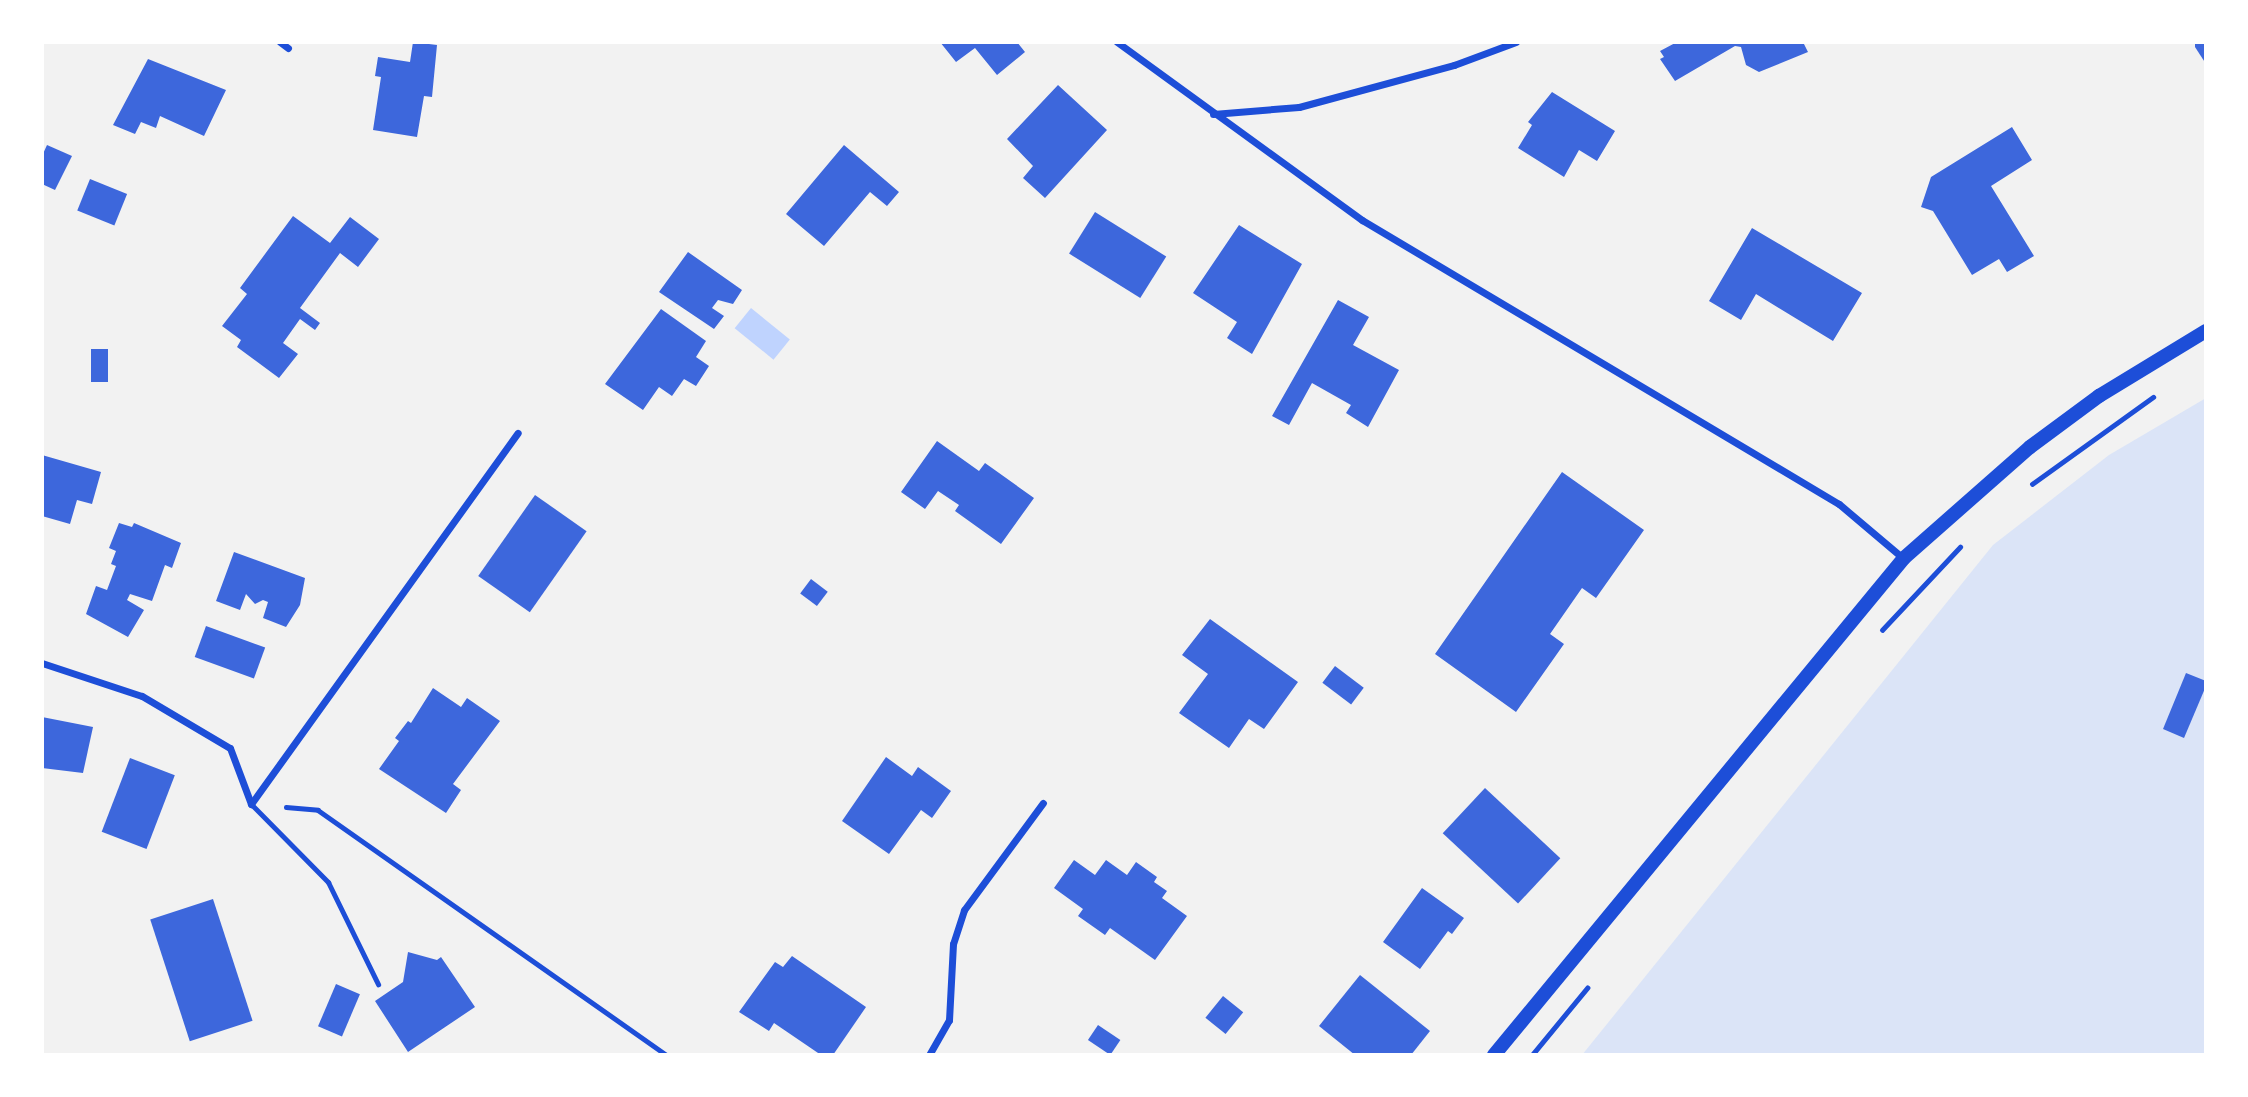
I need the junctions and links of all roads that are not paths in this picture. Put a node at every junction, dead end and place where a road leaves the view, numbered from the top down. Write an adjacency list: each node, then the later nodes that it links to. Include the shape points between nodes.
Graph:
1 (280, 42): 4 (street)
2 (1117, 42): 5 (street)
3 (1516, 42): 5 (street, via 1454,65 1299,107)
4 (288, 48)
5 (1213, 114): 8 (street, via 1362,220 1839,504)
6 (2206, 331): 8 (main road, via 2099,396 2030,447)
7 (518, 433): 11 (street)
8 (1904, 558): 14 (main road)
9 (42, 663): 11 (street, via 142,696 230,748)
10 (1044, 803): 13 (street, via 964,910 953,944 949,1020)
11 (251, 804): 12 (lane, via 328,882)
12 (378, 984)
13 (929, 1055)
14 (1494, 1055)

